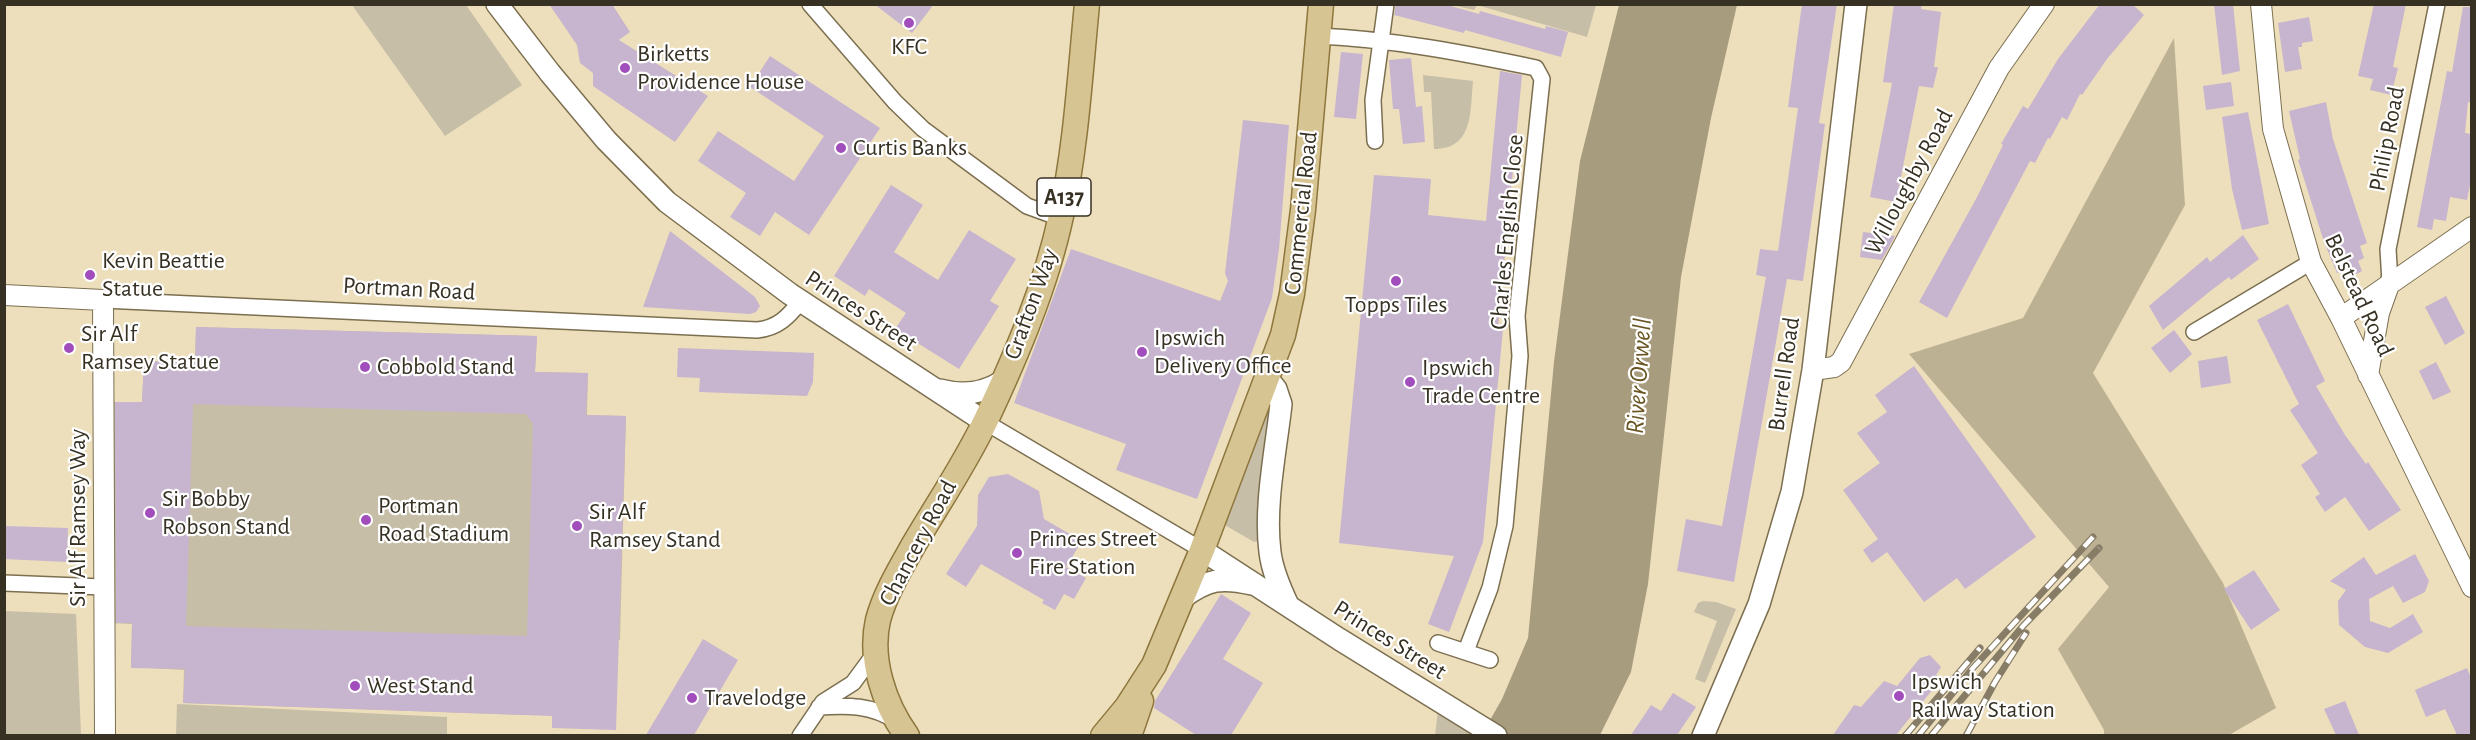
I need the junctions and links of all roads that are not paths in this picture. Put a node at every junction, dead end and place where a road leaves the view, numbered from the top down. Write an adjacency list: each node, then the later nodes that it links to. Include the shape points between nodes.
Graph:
1 (497, 4): 19 (main road, Princes Street, via 606,140 656,190)
2 (810, 4): 13 (street, via 923,129 1027,206)
3 (1087, 4): 13 (main road, Grafton Way / A137)
4 (1321, 4): 10 (main road, Commercial Road)
5 (1386, 4): 11 (street)
6 (1856, 4): 22 (main road, Burrell Road)
7 (2044, 4): 22 (street, Willoughby Road, via 1999,68 1841,362)
8 (2261, 4): 15 (street, Belstead Road, via 2273,129)
9 (2437, 4): 16 (street, Philip Road, via 2388,249)
10 (1318, 36): 11 (street, Charles English Close); 24 (main road, Commercial Road, via 1295,279 1283,335)
11 (1382, 40): 12 (street, via 1373,100); 36 (street, Charles English Close, via 1536,68 1542,79 1518,305 1520,356 1505,526 1490,588)
12 (1375, 141)
13 (1060, 218): 25 (main road, Grafton Way / A137, via 1036,298)
14 (2472, 227): 16 (street)
15 (2311, 261): 20 (street, Belstead Road); 21 (street)
16 (2390, 282): 20 (street); 23 (street, via 2379,313)
17 (4, 295): 18 (street, Portman Road)
18 (103, 300): 19 (street, Portman Road, via 757,330 780,323); 31 (street, Sir Alf Ramsey Way)
19 (801, 302): 26 (main road, Princes Street)
20 (2341, 318): 23 (street, Belstead Road)
21 (2194, 332)
22 (1813, 370): 47 (main road, Burrell Road, via 1792,492 1764,591)
23 (2368, 375): 32 (street, Belstead Road)
24 (1268, 379): 28 (main road, Commercial Road); 34 (main road, via 1281,404 1269,515 1270,552)
25 (1003, 381): 26 (main road, via 982,392 967,394); 27 (main road, Grafton Way / A137)
26 (934, 389): 27 (main road, Princes Street)
27 (985, 422): 28 (street, Princes Street); 37 (main road, Chancery Road / A137, via 894,582 878,622)
28 (1202, 550): 30 (main road, Princes Street); 33 (main road)
29 (4, 583): 31 (street)
30 (1259, 585): 33 (main road, Princes Street, via 1234,580 1210,582 1198,585); 34 (main road, Princes Street)
31 (103, 587): 43 (street, Sir Alf Ramsey Way)
32 (2472, 587)
33 (1182, 598): 39 (main road)
34 (1288, 605): 41 (main road, Princes Street)
35 (1438, 643): 36 (street)
36 (1466, 651): 38 (street)
37 (876, 652): 40 (street, via 853,683); 42 (main road, Chancery Road / A137, via 880,680)
38 (1490, 660)
39 (1154, 665): 45 (main road); 46 (main road)
40 (819, 707): 42 (street, via 870,708 884,713); 44 (street)
41 (1482, 727)
42 (902, 728)
43 (105, 735)
44 (800, 735)
45 (1103, 735)
46 (1129, 735)
47 (1703, 735)

